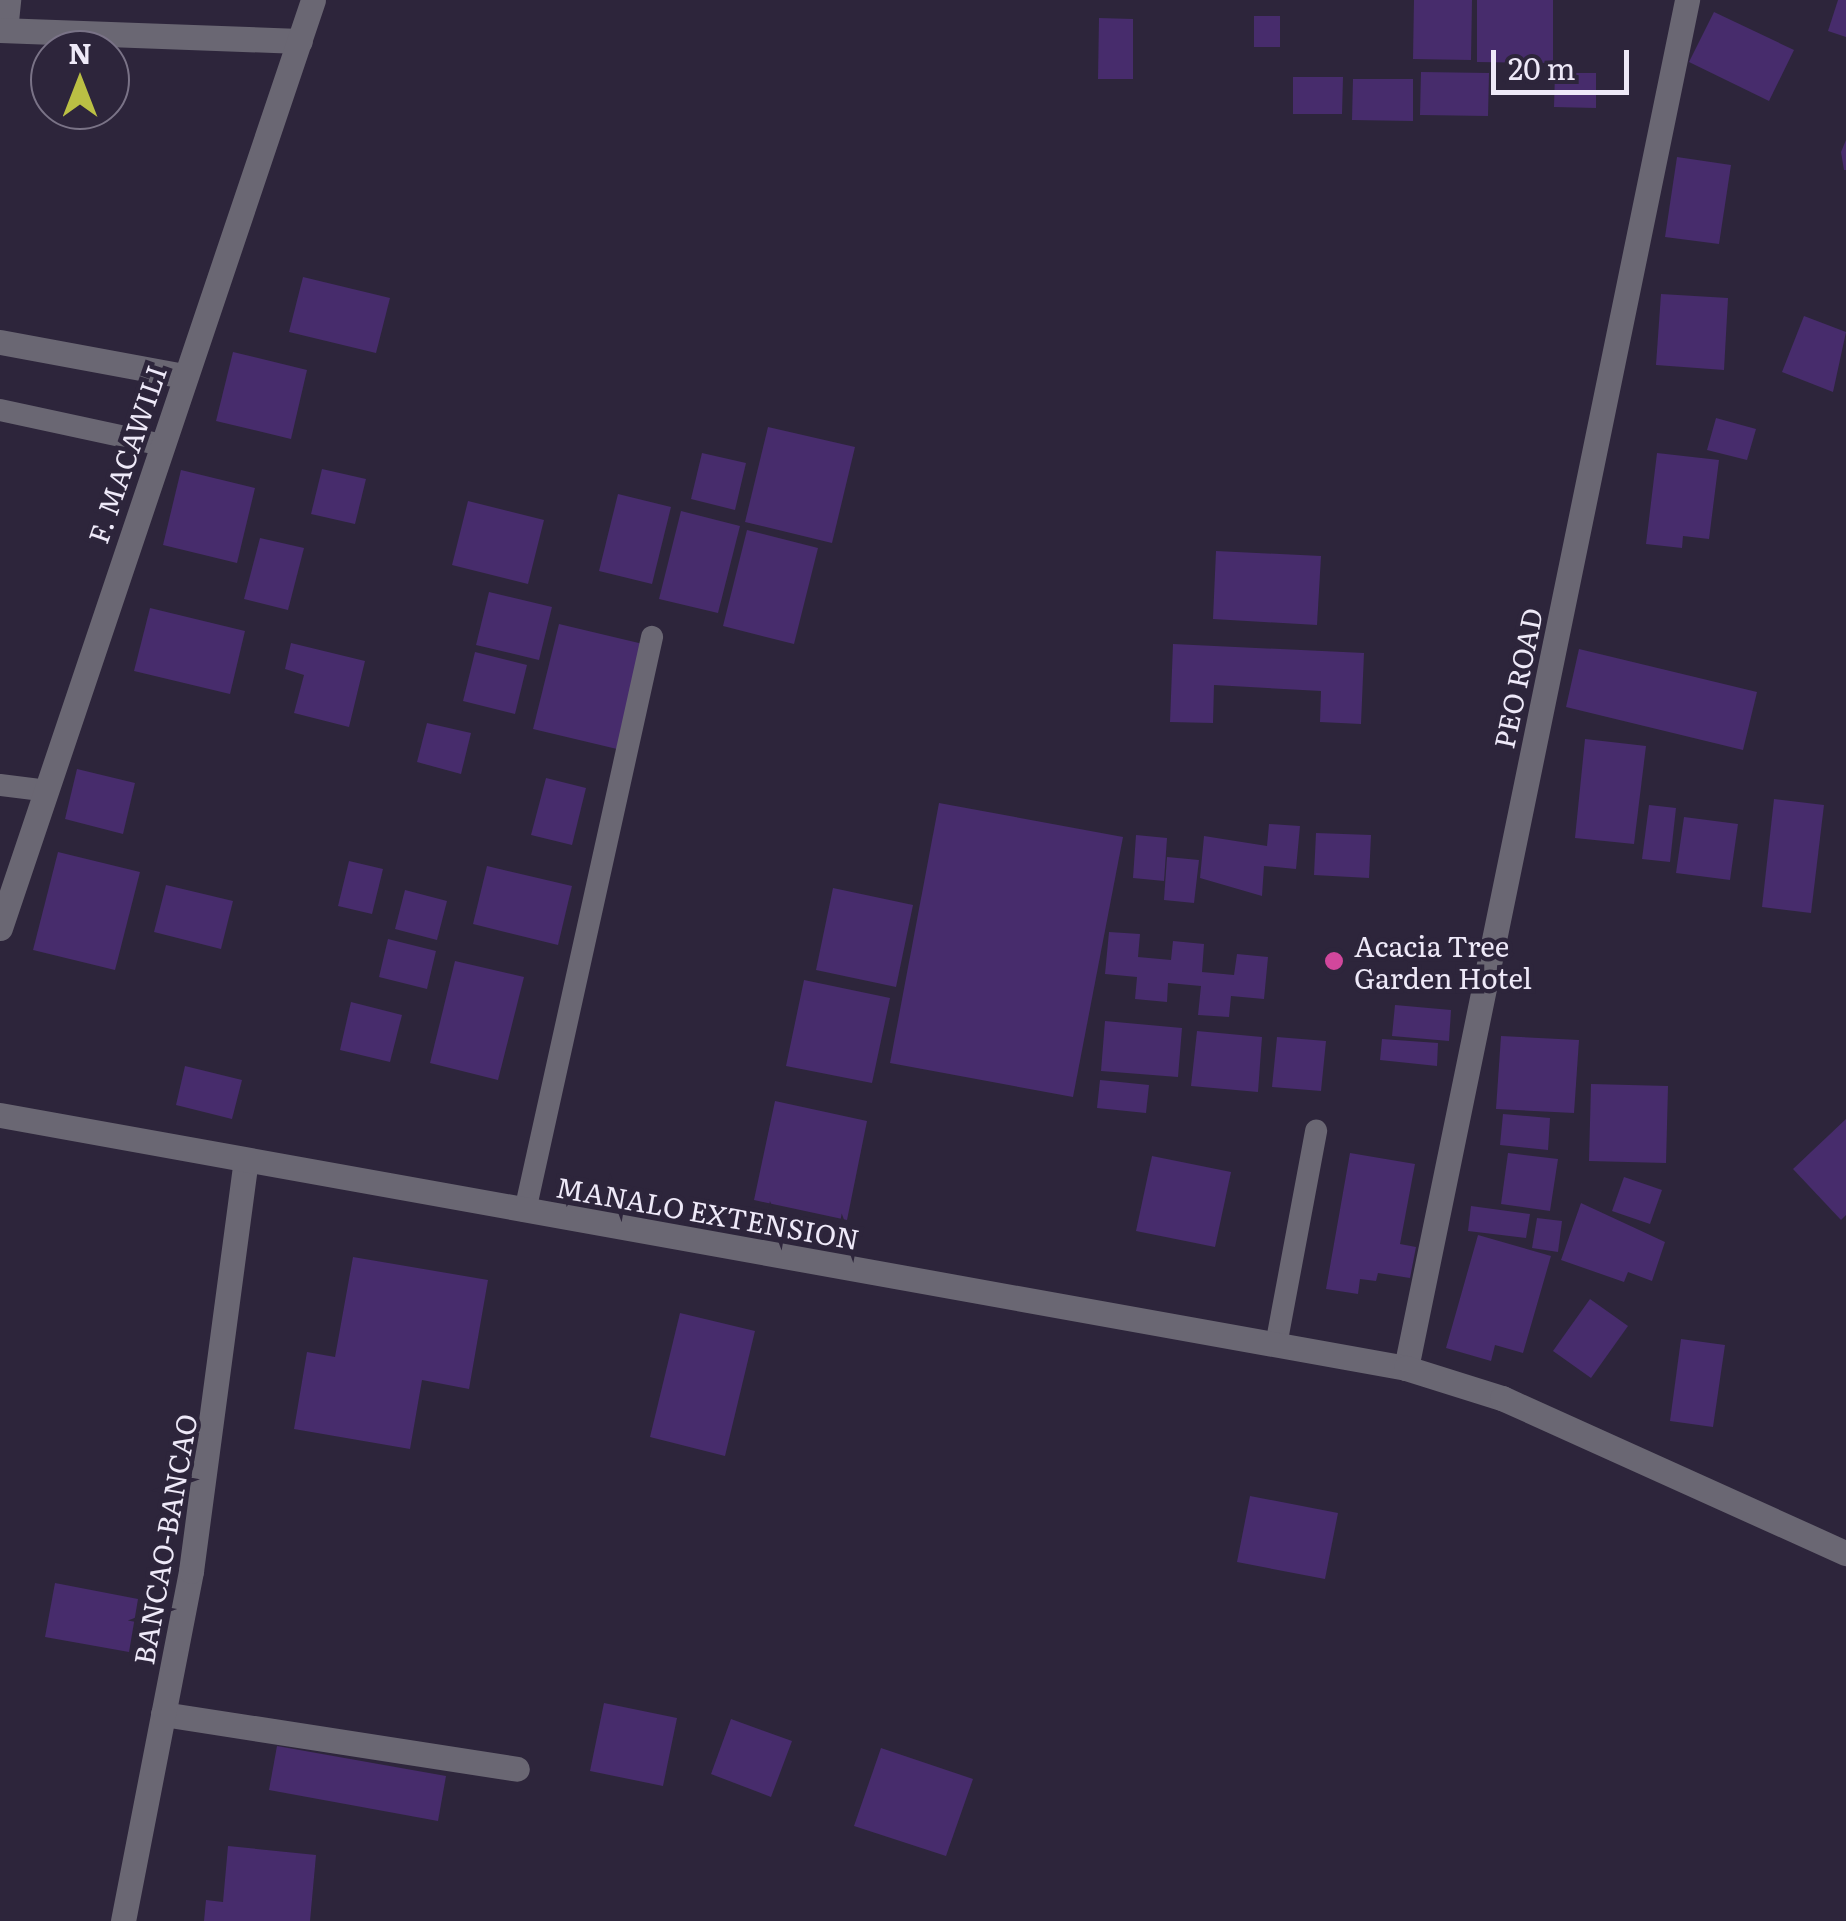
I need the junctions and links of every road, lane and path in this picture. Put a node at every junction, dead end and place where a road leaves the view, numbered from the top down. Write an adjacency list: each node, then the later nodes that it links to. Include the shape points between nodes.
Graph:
1 (10, 0): 4 (lane)
2 (313, 0): 5 (street, F. MACAWILI)
3 (1687, 0): 19 (street, PEO ROAD)
4 (4, 31): 5 (street)
5 (300, 41): 7 (street, F. MACAWILI)
6 (0, 342): 7 (street)
7 (184, 376): 9 (street, F. MACAWILI)
8 (0, 410): 9 (lane)
9 (162, 445): 12 (street, F. MACAWILI)
10 (652, 638): 17 (lane)
11 (0, 785): 12 (lane)
12 (40, 790): 13 (street, F. MACAWILI)
13 (0, 928)
14 (0, 1115): 16 (street, MANALO EXTENSION)
15 (1316, 1131): 18 (lane)
16 (245, 1165): 17 (street, MANALO EXTENSION); 21 (street, BANCAO-BANCAO, via 225,1358)
17 (525, 1211): 18 (street, MANALO EXTENSION)
18 (1277, 1340): 19 (street, MANALO EXTENSION)
19 (1406, 1368): 20 (street, MANALO EXTENSION, via 1502,1398)
20 (1846, 1553)
21 (163, 1714): 22 (street); 23 (street, BANCAO-BANCAO)
22 (517, 1769)
23 (123, 1921)

